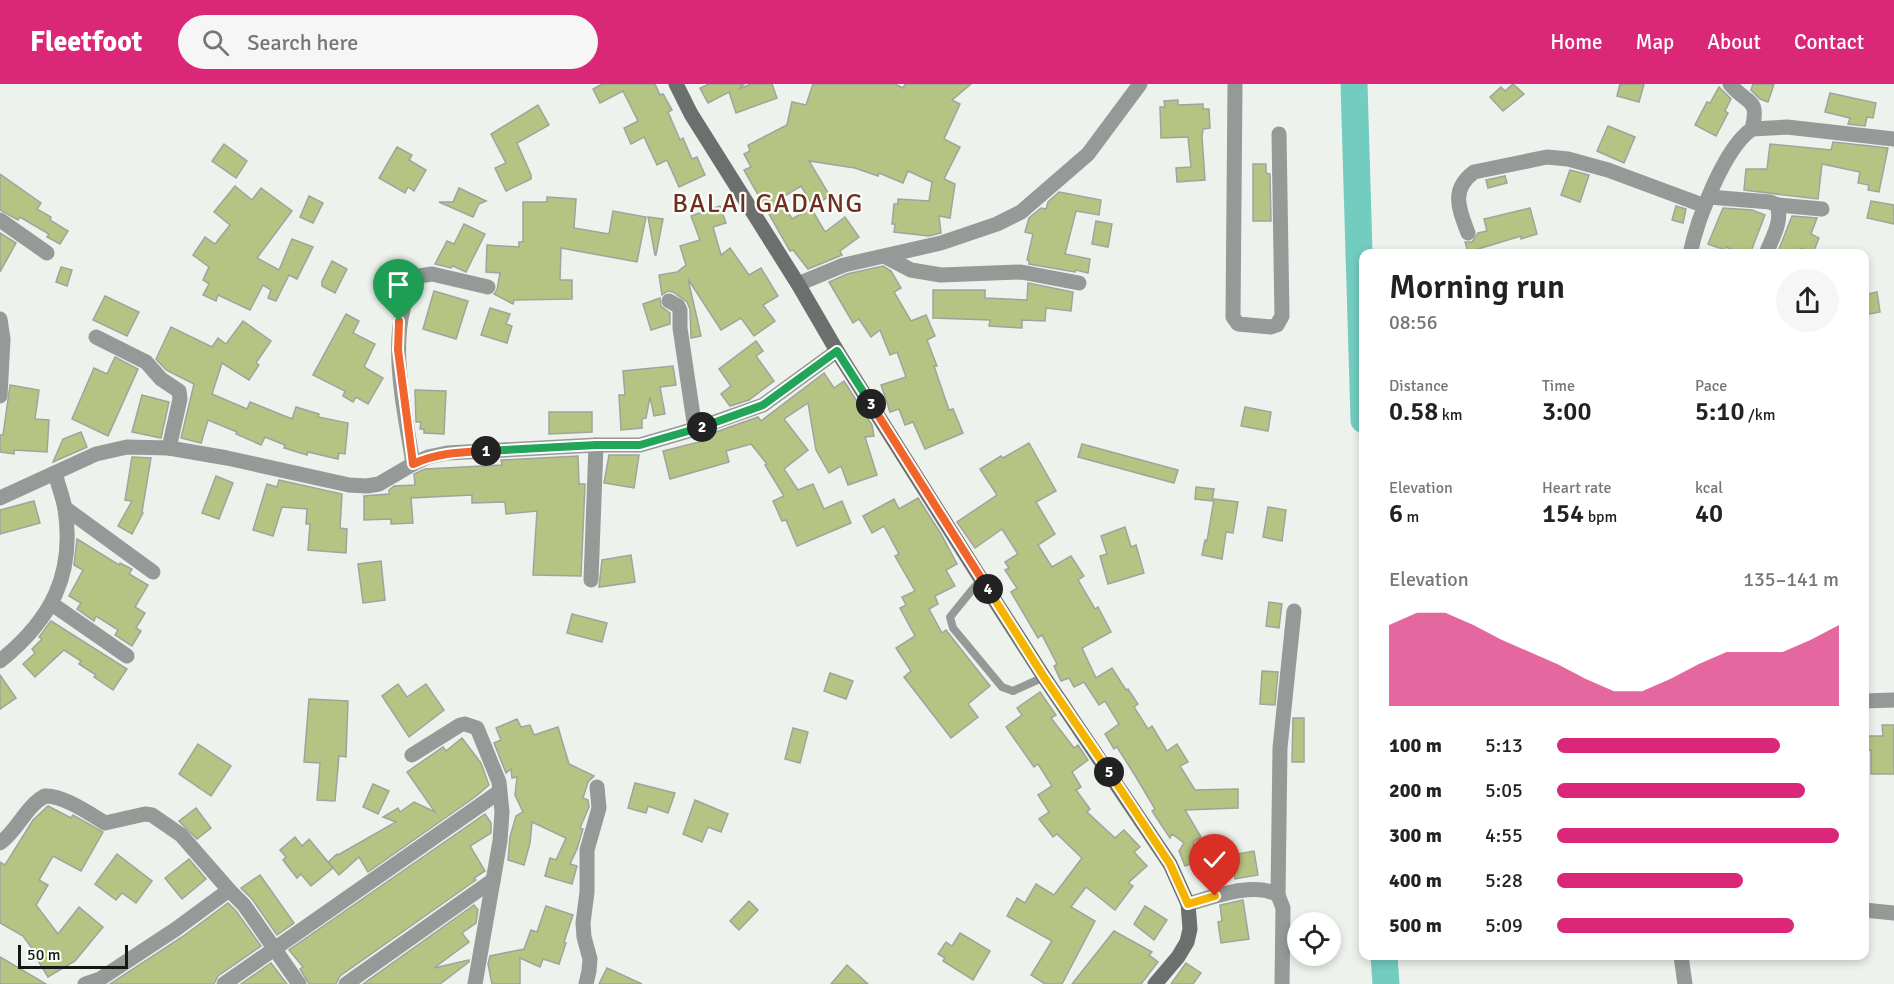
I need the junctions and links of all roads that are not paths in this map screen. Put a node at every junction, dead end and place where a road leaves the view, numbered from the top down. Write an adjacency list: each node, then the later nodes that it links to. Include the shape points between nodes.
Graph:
1 (676, 84): 18 (street)
2 (1140, 84): 16 (street, via 1088,154 1021,212 941,243)
3 (1235, 84): 6 (street, via 1233,317 1238,324 1271,327 1282,316)
4 (1730, 84): 5 (street, via 1753,104 1756,113)
5 (1752, 129): 7 (street, via 1787,128); 8 (street, via 1736,144)
6 (1279, 134)
7 (1894, 139)
8 (1707, 201): 9 (street); 12 (street, via 1568,159 1547,157 1474,172 1468,177 1459,190); 13 (street)
9 (1778, 205): 10 (street); 14 (street, via 1778,226)
10 (1822, 209)
11 (0, 220): 15 (street)
12 (1468, 234)
13 (1692, 249)
14 (1768, 249)
15 (47, 253)
16 (886, 257): 17 (street, via 911,270 941,276 1021,272); 18 (street, via 843,265)
17 (1079, 283)
18 (798, 284): 23 (street)
19 (488, 287): 28 (street, via 432,274 419,276 413,284 399,321 398,350)
20 (669, 301): 25 (street, via 680,310)
21 (0, 319): 24 (street)
22 (96, 337): 27 (street, via 146,362 161,380 179,391)
23 (837, 351): 25 (street, via 763,405); 33 (street)
24 (0, 396)
25 (695, 429): 26 (street, via 640,445)
26 (596, 445): 28 (street, via 447,453); 34 (street)
27 (169, 448): 28 (street, via 367,486 398,475); 29 (street, via 114,449)
28 (413, 464)
29 (55, 473): 30 (street); 31 (street)
30 (0, 498)
31 (65, 508): 32 (street); 35 (street, via 66,553)
32 (153, 572)
33 (981, 579): 39 (street); 39 (lane, via 950,617 953,628 1007,691)
34 (591, 580)
35 (52, 604): 37 (street); 38 (street, via 27,639)
36 (1294, 611): 48 (street, via 1280,748)
37 (127, 656)
38 (0, 661)
39 (1044, 677): 49 (street, via 1164,855)
40 (1869, 700): 41 (street)
41 (1894, 700)
42 (412, 755): 44 (street, via 460,725 477,728 499,782)
43 (597, 787): 59 (street, via 599,808 587,850 583,923 590,959)
44 (499, 792): 46 (street, via 501,831); 52 (street)
45 (0, 843): 47 (street, via 45,796 55,796 109,824 152,815 181,835)
46 (493, 880): 57 (street); 58 (street)
47 (229, 890): 52 (street); 54 (street, via 100,979)
48 (1278, 895): 49 (street, via 1240,891); 61 (street, via 1283,908)
49 (1188, 904): 60 (street, via 1187,942)
50 (1869, 910): 51 (street)
51 (1894, 913)
52 (275, 950): 55 (street); 56 (street)
53 (1682, 960): 62 (street)
54 (85, 984)
55 (224, 984)
56 (300, 984)
57 (346, 984)
58 (475, 984)
59 (586, 984)
60 (1155, 984)
61 (1282, 984)
62 (1685, 984)

